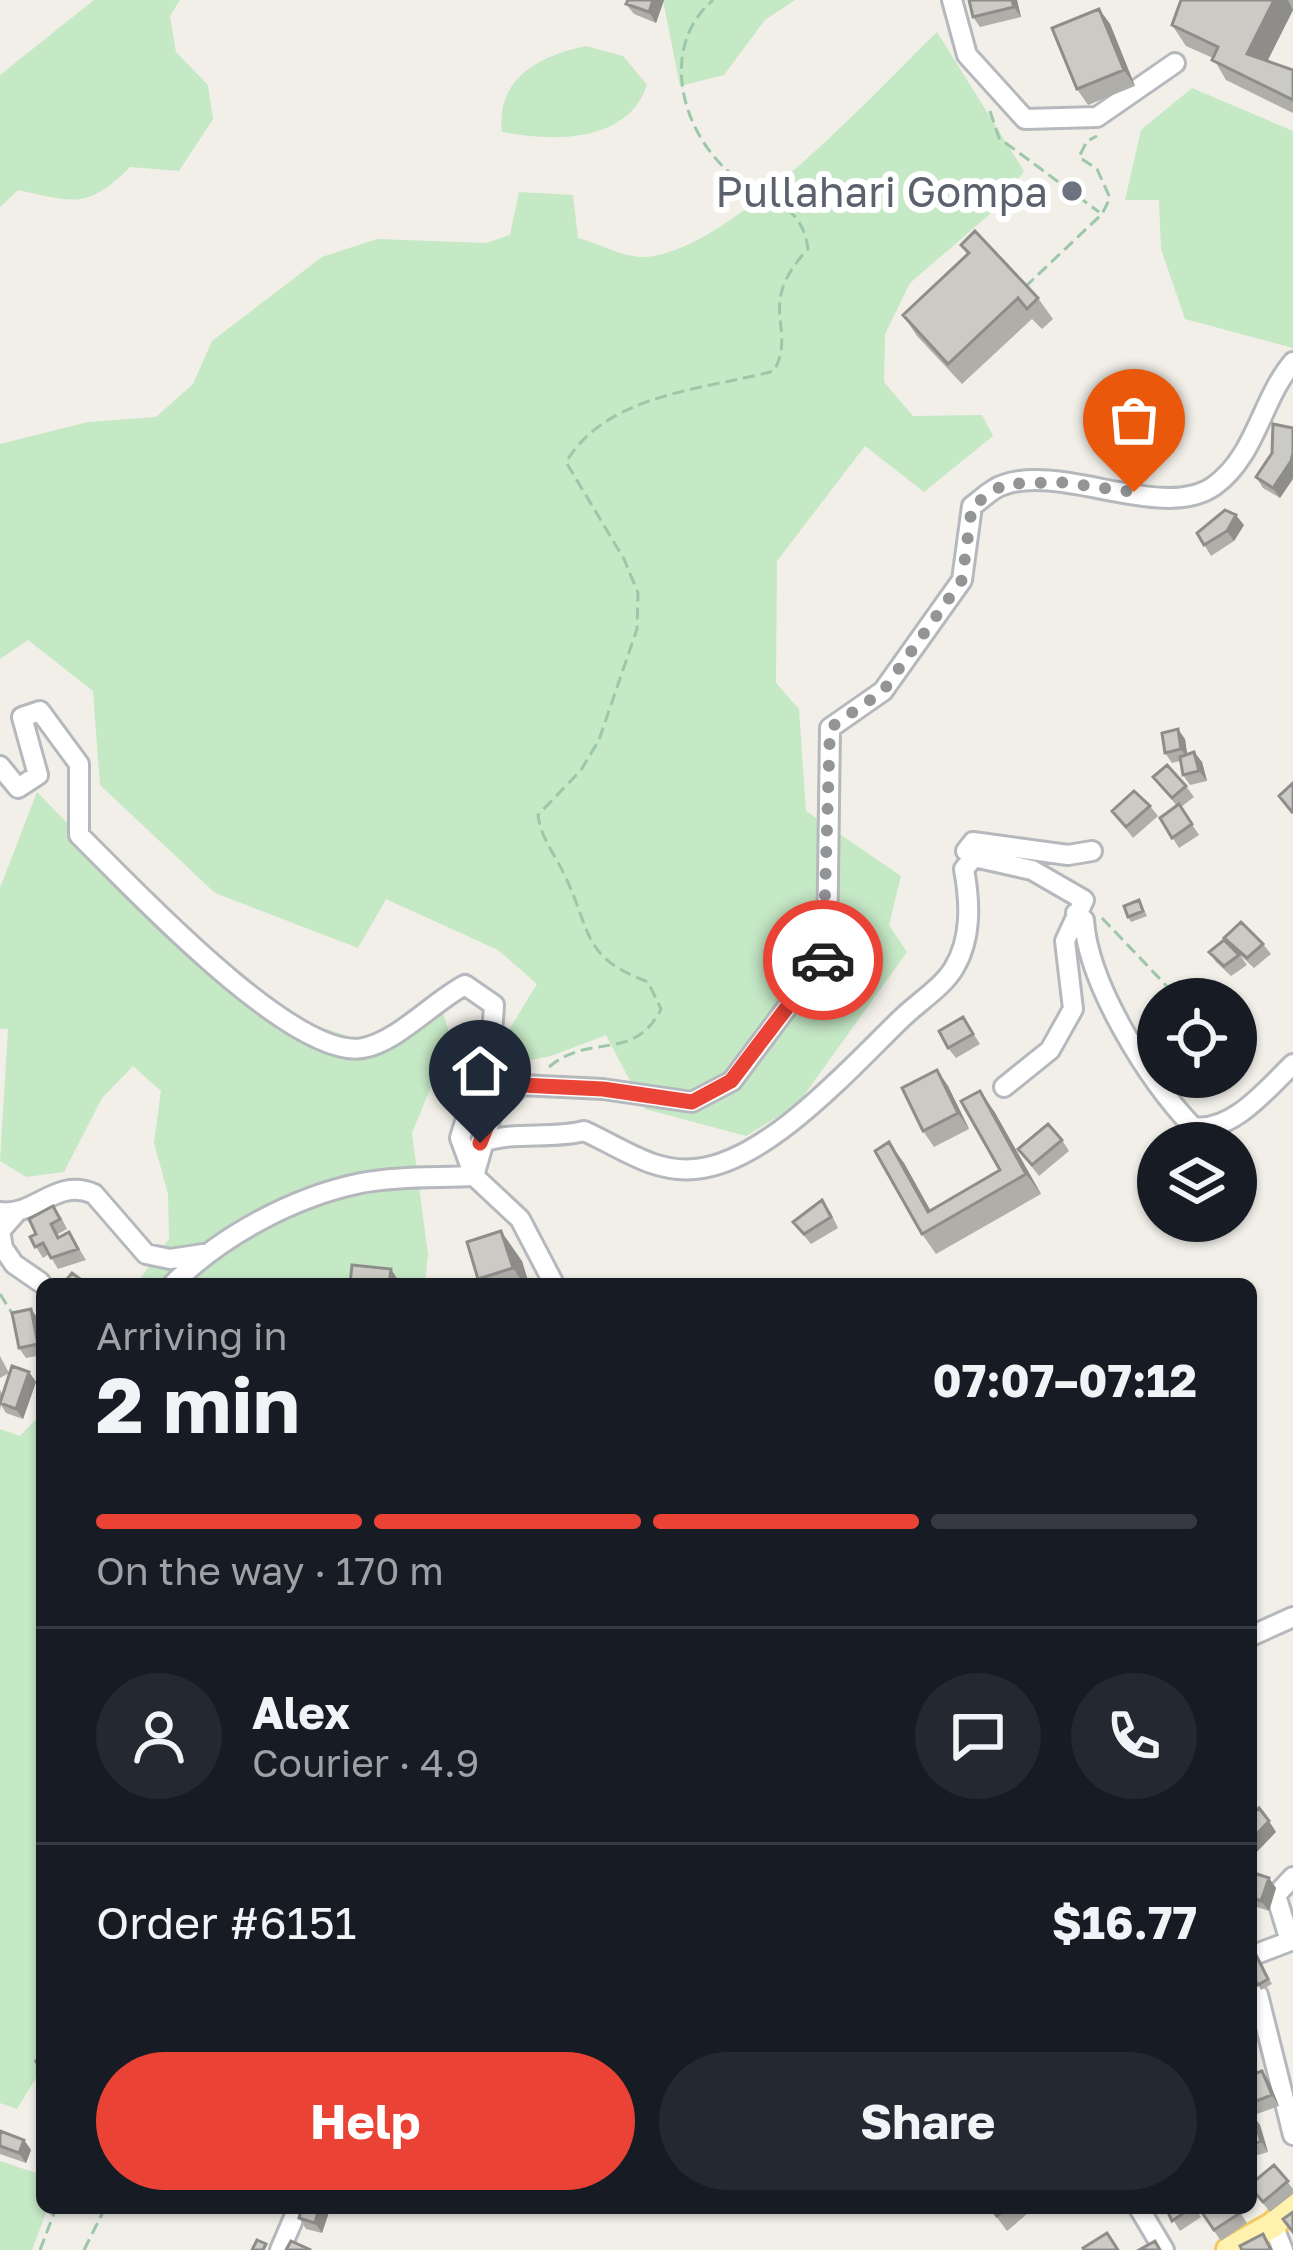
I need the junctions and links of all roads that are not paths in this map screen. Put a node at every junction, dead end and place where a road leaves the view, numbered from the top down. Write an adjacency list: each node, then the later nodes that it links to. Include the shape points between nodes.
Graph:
1 (952, 0): 2 (street, via 967,55 1025,119 1096,117)
2 (1175, 62)
3 (1293, 362): 10 (street, via 1242,460 1210,489 1172,497 1059,482 1004,484 972,506 962,580 883,691 830,728 827,954 731,1081 692,1102 521,1085 492,1113)
4 (0, 766): 11 (street, via 18,788 38,775 22,717 40,711 79,764 79,835 204,958 323,1046 364,1048 465,985 494,1005 460,1138)
5 (1092, 851): 6 (street, via 974,842 966,851)
6 (974, 857): 7 (street, via 1032,870); 10 (street, via 964,869 967,926 953,971 785,1127 701,1169 642,1162 584,1131)
7 (1080, 906): 8 (street, via 1093,968 1144,1068 1192,1126 1208,1129 1250,1106); 9 (street, via 1064,941 1073,1009 1050,1050)
8 (1293, 1064)
9 (1004, 1087)
10 (480, 1143): 11 (street)
11 (474, 1176): 13 (street, via 362,1183 283,1210); 16 (street, via 520,1219)
12 (8, 1213): 13 (street, via 68,1187 82,1189 146,1254); 14 (street, via 3,1248)
13 (203, 1254): 15 (street)
14 (36, 1278)
15 (179, 1278)
16 (551, 1278)
17 (1293, 1617): 18 (street)
18 (1257, 1633)
19 (1293, 1877): 20 (street, via 1276,1895)
20 (1292, 1941): 21 (street)
21 (1257, 1954)
22 (1257, 2008): 23 (street)
23 (1293, 2135)
24 (1293, 2204): 27 (main road)
25 (295, 2214): 28 (street)
26 (1143, 2214): 29 (street)
27 (1273, 2225): 30 (main road); 31 (street)
28 (280, 2250)
29 (1164, 2250)
30 (1229, 2250)
31 (1283, 2250)

